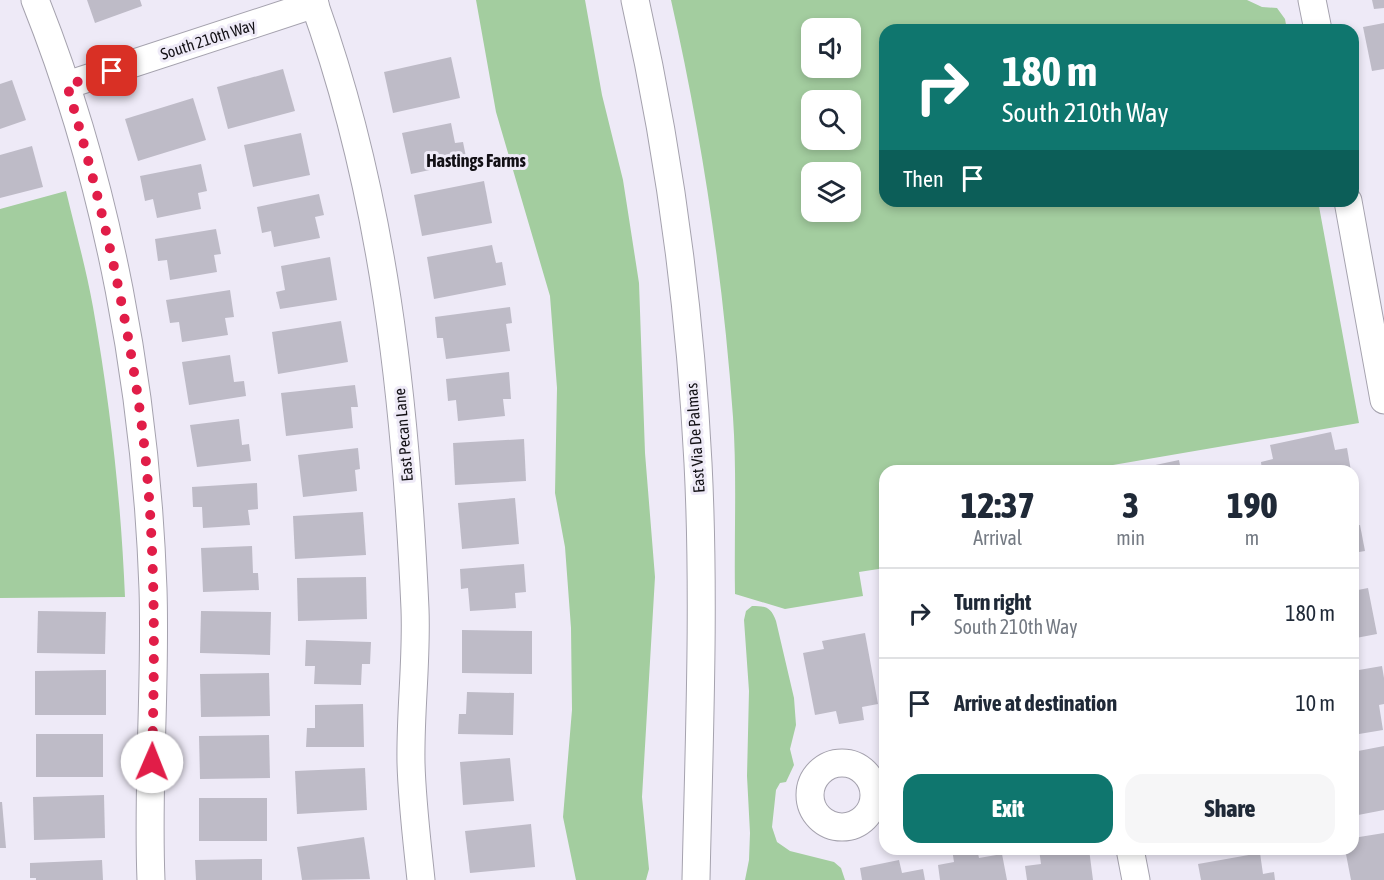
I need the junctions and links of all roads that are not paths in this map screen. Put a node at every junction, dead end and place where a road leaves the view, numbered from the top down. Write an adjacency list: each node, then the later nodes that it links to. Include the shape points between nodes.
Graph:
1 (35, 0): 6 (street)
2 (635, 0): 12 (street, East Via De Palmas, via 676,235 698,462)
3 (1312, 0): 5 (street)
4 (314, 2): 6 (street, South 210th Way); 11 (street, East Pecan Lane, via 348,111 372,216 395,350 408,479 415,612 411,763)
5 (1317, 24)
6 (67, 85): 10 (street, via 111,257 142,428 153,590)
7 (1349, 207): 8 (street)
8 (1384, 400)
9 (1131, 855): 13 (street)
10 (151, 880)
11 (421, 880)
12 (696, 880)
13 (1136, 880)

